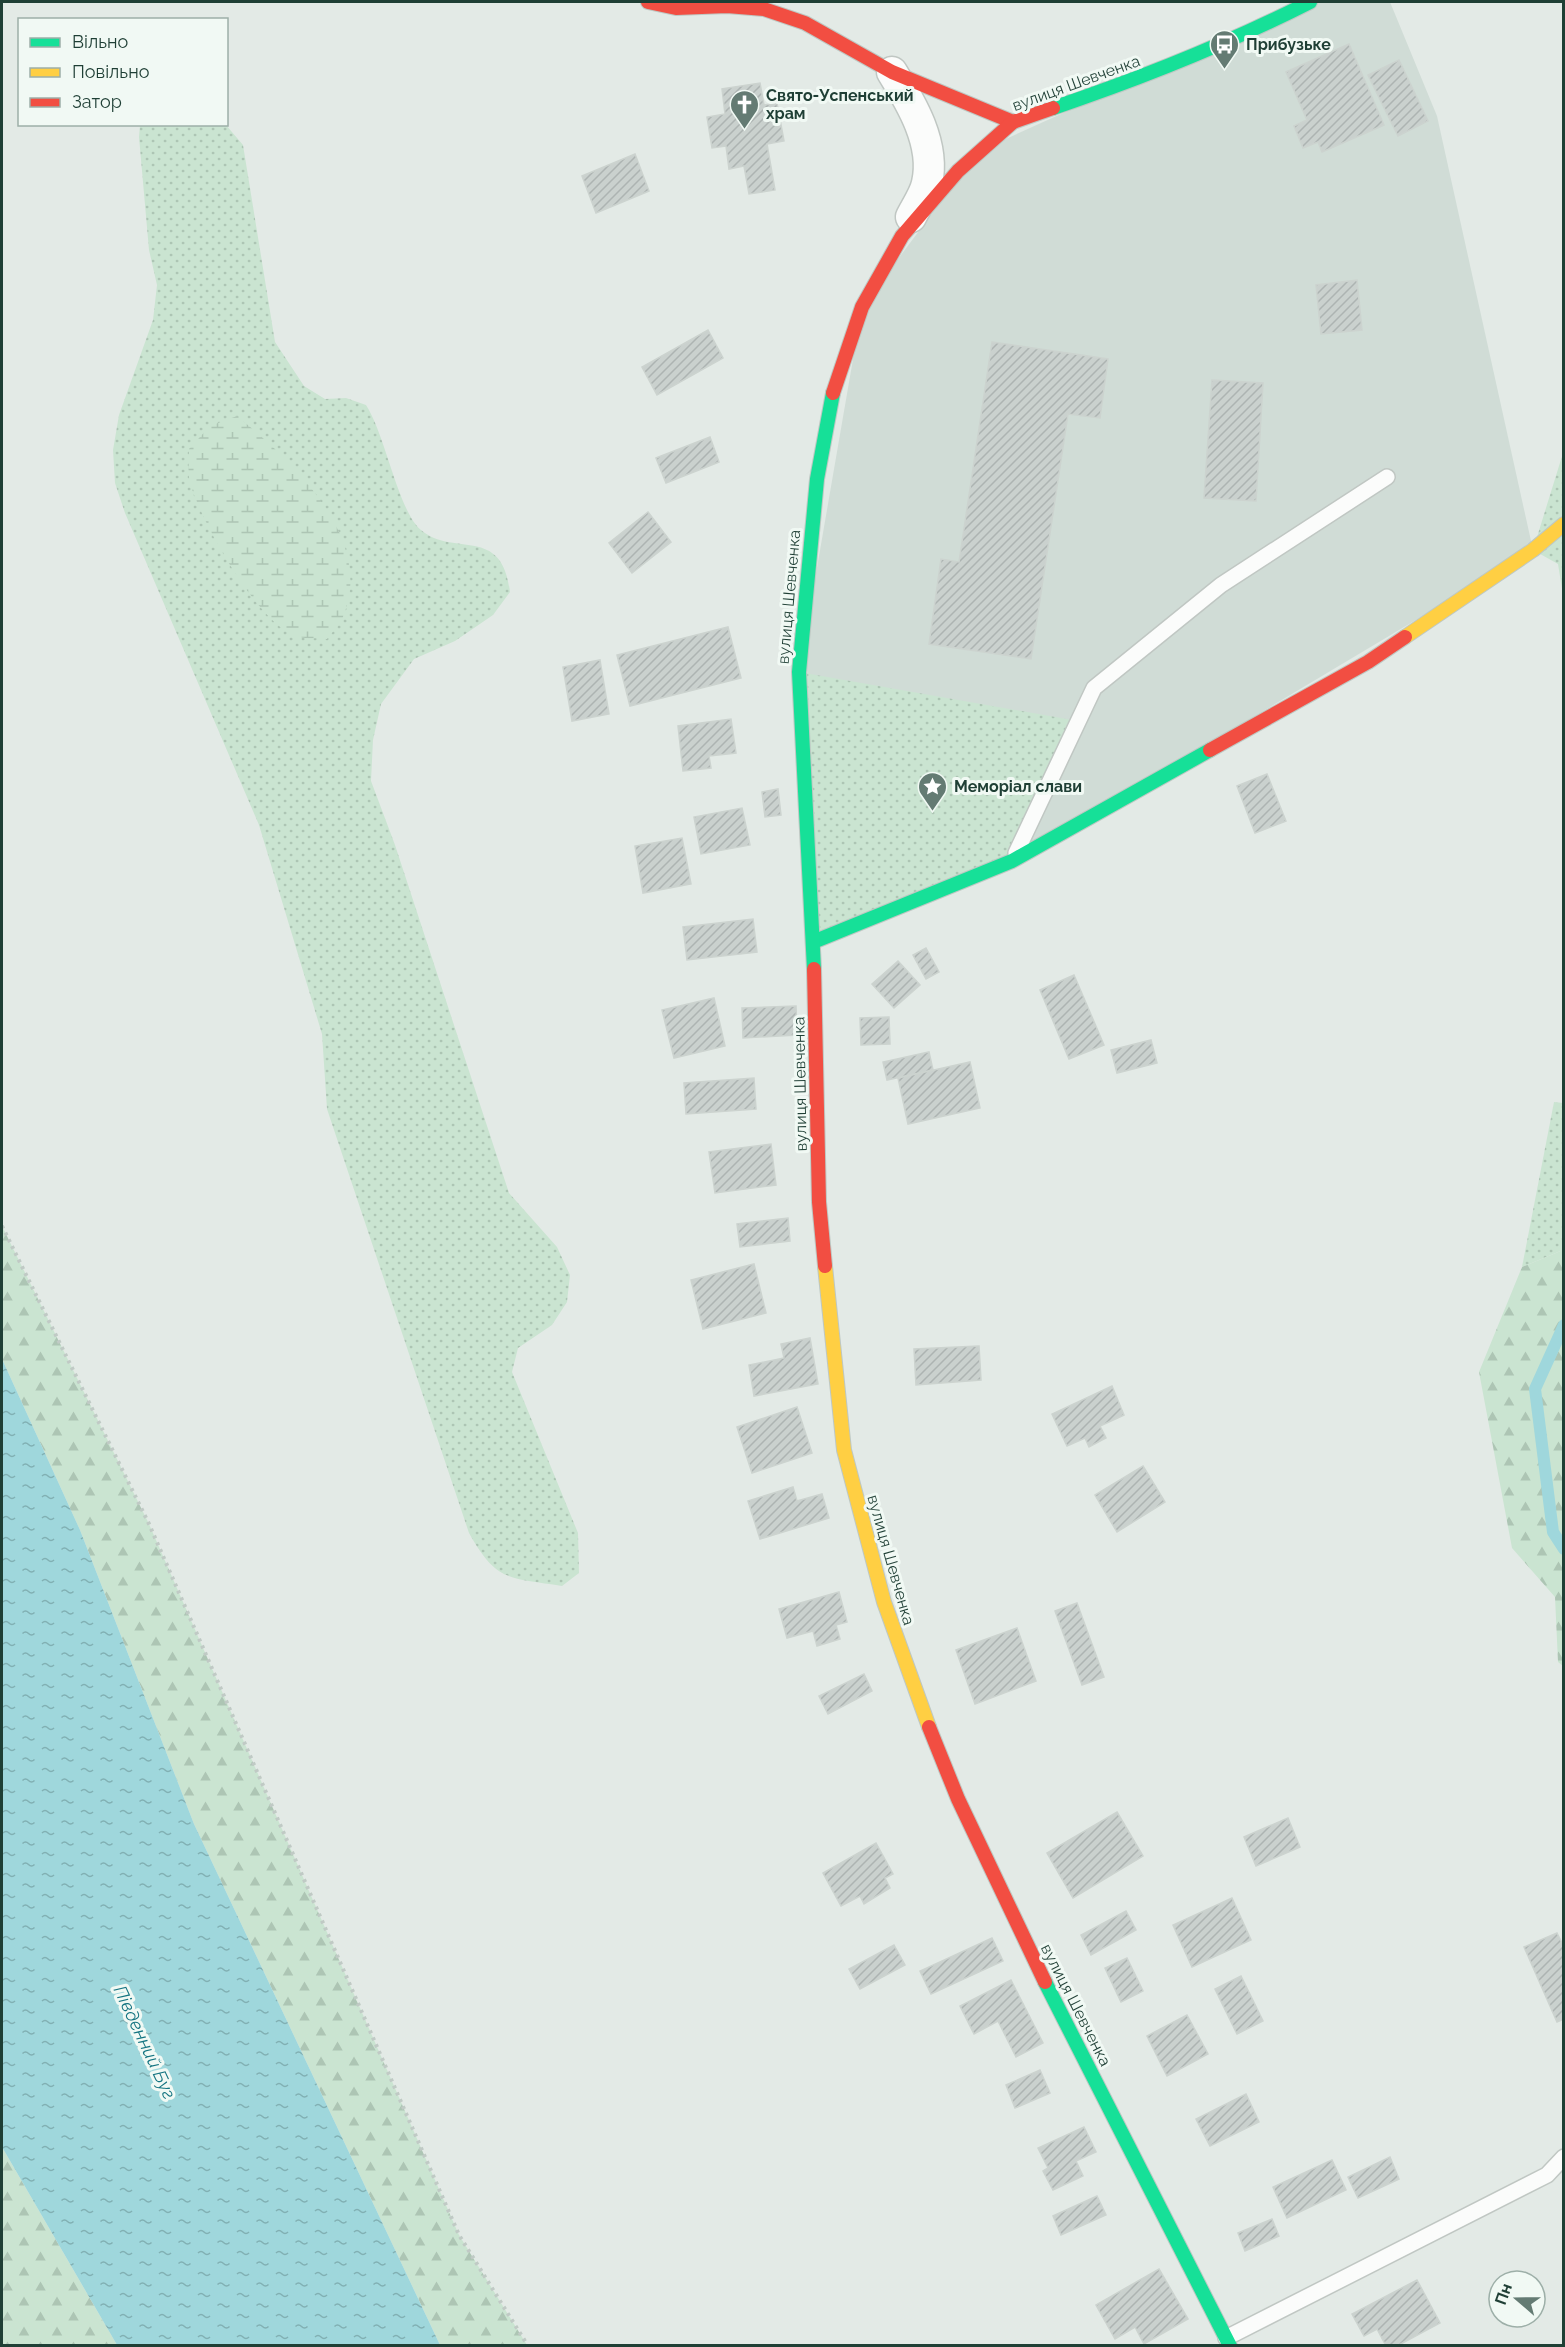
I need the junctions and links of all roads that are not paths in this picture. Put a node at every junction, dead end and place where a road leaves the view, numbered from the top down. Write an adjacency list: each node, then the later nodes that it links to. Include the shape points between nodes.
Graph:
1 (648, 2): 3 (street, via 676,8 764,9 805,23)
2 (1310, 2): 4 (street, вулиця Шевченка, via 1249,33 1149,74)
3 (892, 72): 4 (street); 5 (street, via 911,102 927,157 927,183)
4 (1013, 122): 5 (street, вулиця Шевченка, via 958,171)
5 (902, 236): 9 (street, вулиця Шевченка, via 862,307 834,390 817,479 799,672)
6 (1387, 477): 8 (lane, via 1221,585 1094,688)
7 (1563, 524): 8 (street, via 1533,550 1368,662)
8 (1012, 861): 9 (street)
9 (813, 942): 11 (street, вулиця Шевченка, via 819,1202 834,1369 844,1450 884,1602 917,1697 1020,1932)
10 (1563, 2157): 11 (lane, via 1547,2175)
11 (1228, 2342)

